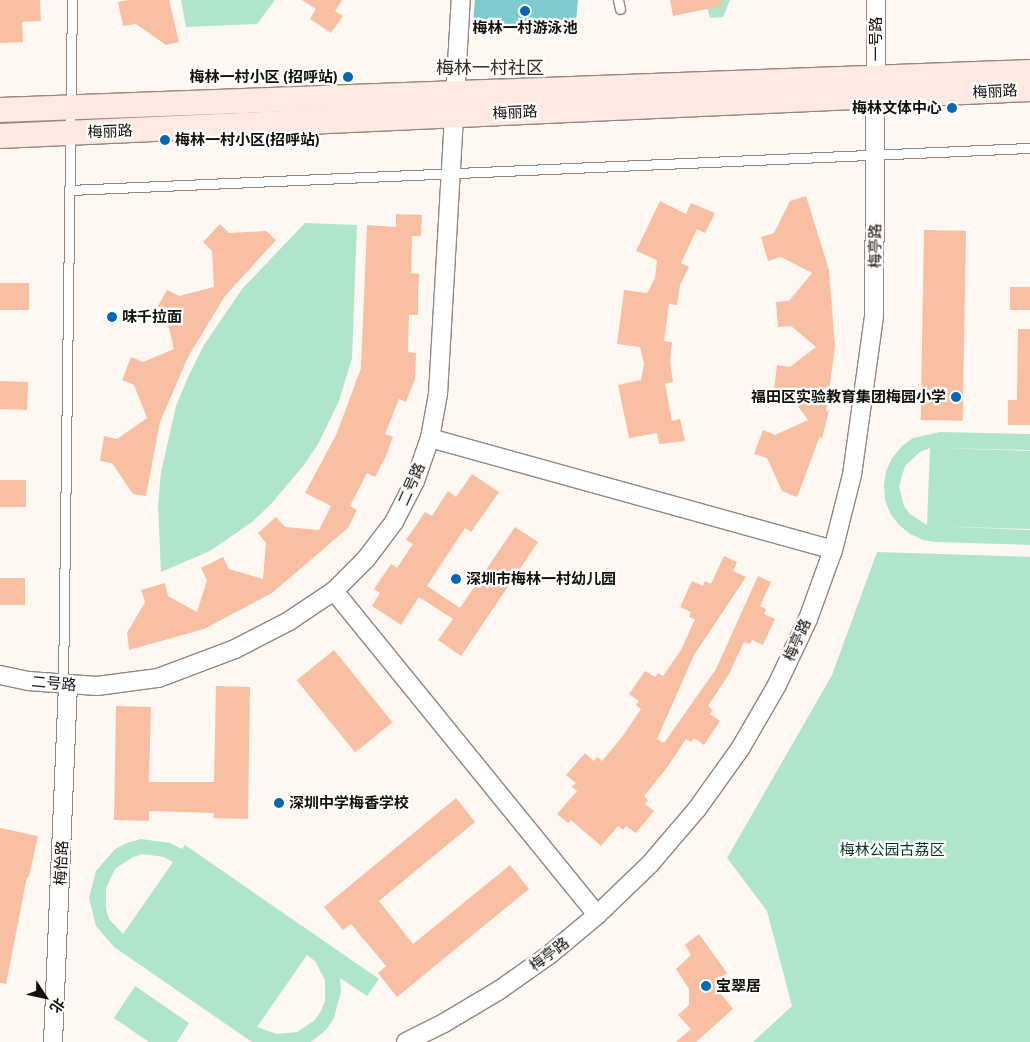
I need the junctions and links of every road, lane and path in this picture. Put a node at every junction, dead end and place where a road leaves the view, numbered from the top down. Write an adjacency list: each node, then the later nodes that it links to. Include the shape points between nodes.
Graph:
1 (72, 0): 8 (lane)
2 (461, 0): 7 (street, 二号路)
3 (876, 0): 5 (street, 一号路)
4 (1030, 72): 5 (street, 梅丽路)
5 (876, 87): 6 (street, 梅丽路); 7 (street, 梅丽路); 13 (street, 梅亭路)
6 (1030, 89)
7 (456, 104): 8 (street, 梅丽路); 10 (street, 梅丽路); 14 (street, 二号路)
8 (71, 108): 9 (street, 梅丽路); 10 (lane)
9 (0, 110)
10 (70, 132): 11 (street, 梅丽路); 15 (lane)
11 (0, 136)
12 (1030, 148): 13 (lane)
13 (876, 154): 14 (lane); 17 (street, 梅亭路, via 874,316 852,475)
14 (452, 173): 15 (lane); 16 (street, 二号路, via 438,394)
15 (70, 190): 20 (lane)
16 (430, 438): 17 (street); 18 (street, 二号路, via 415,481 394,522)
17 (832, 550): 21 (street, 梅亭路, via 808,619 777,685 740,749 691,816 650,864)
18 (334, 591): 20 (street, 二号路, via 289,621 235,649 158,678 97,686); 21 (street)
19 (0, 675): 20 (street, 二号路)
20 (65, 684): 22 (street, 梅怡路)
21 (597, 915): 23 (street, 梅亭路, via 498,991)
22 (53, 1042)
23 (406, 1042)

